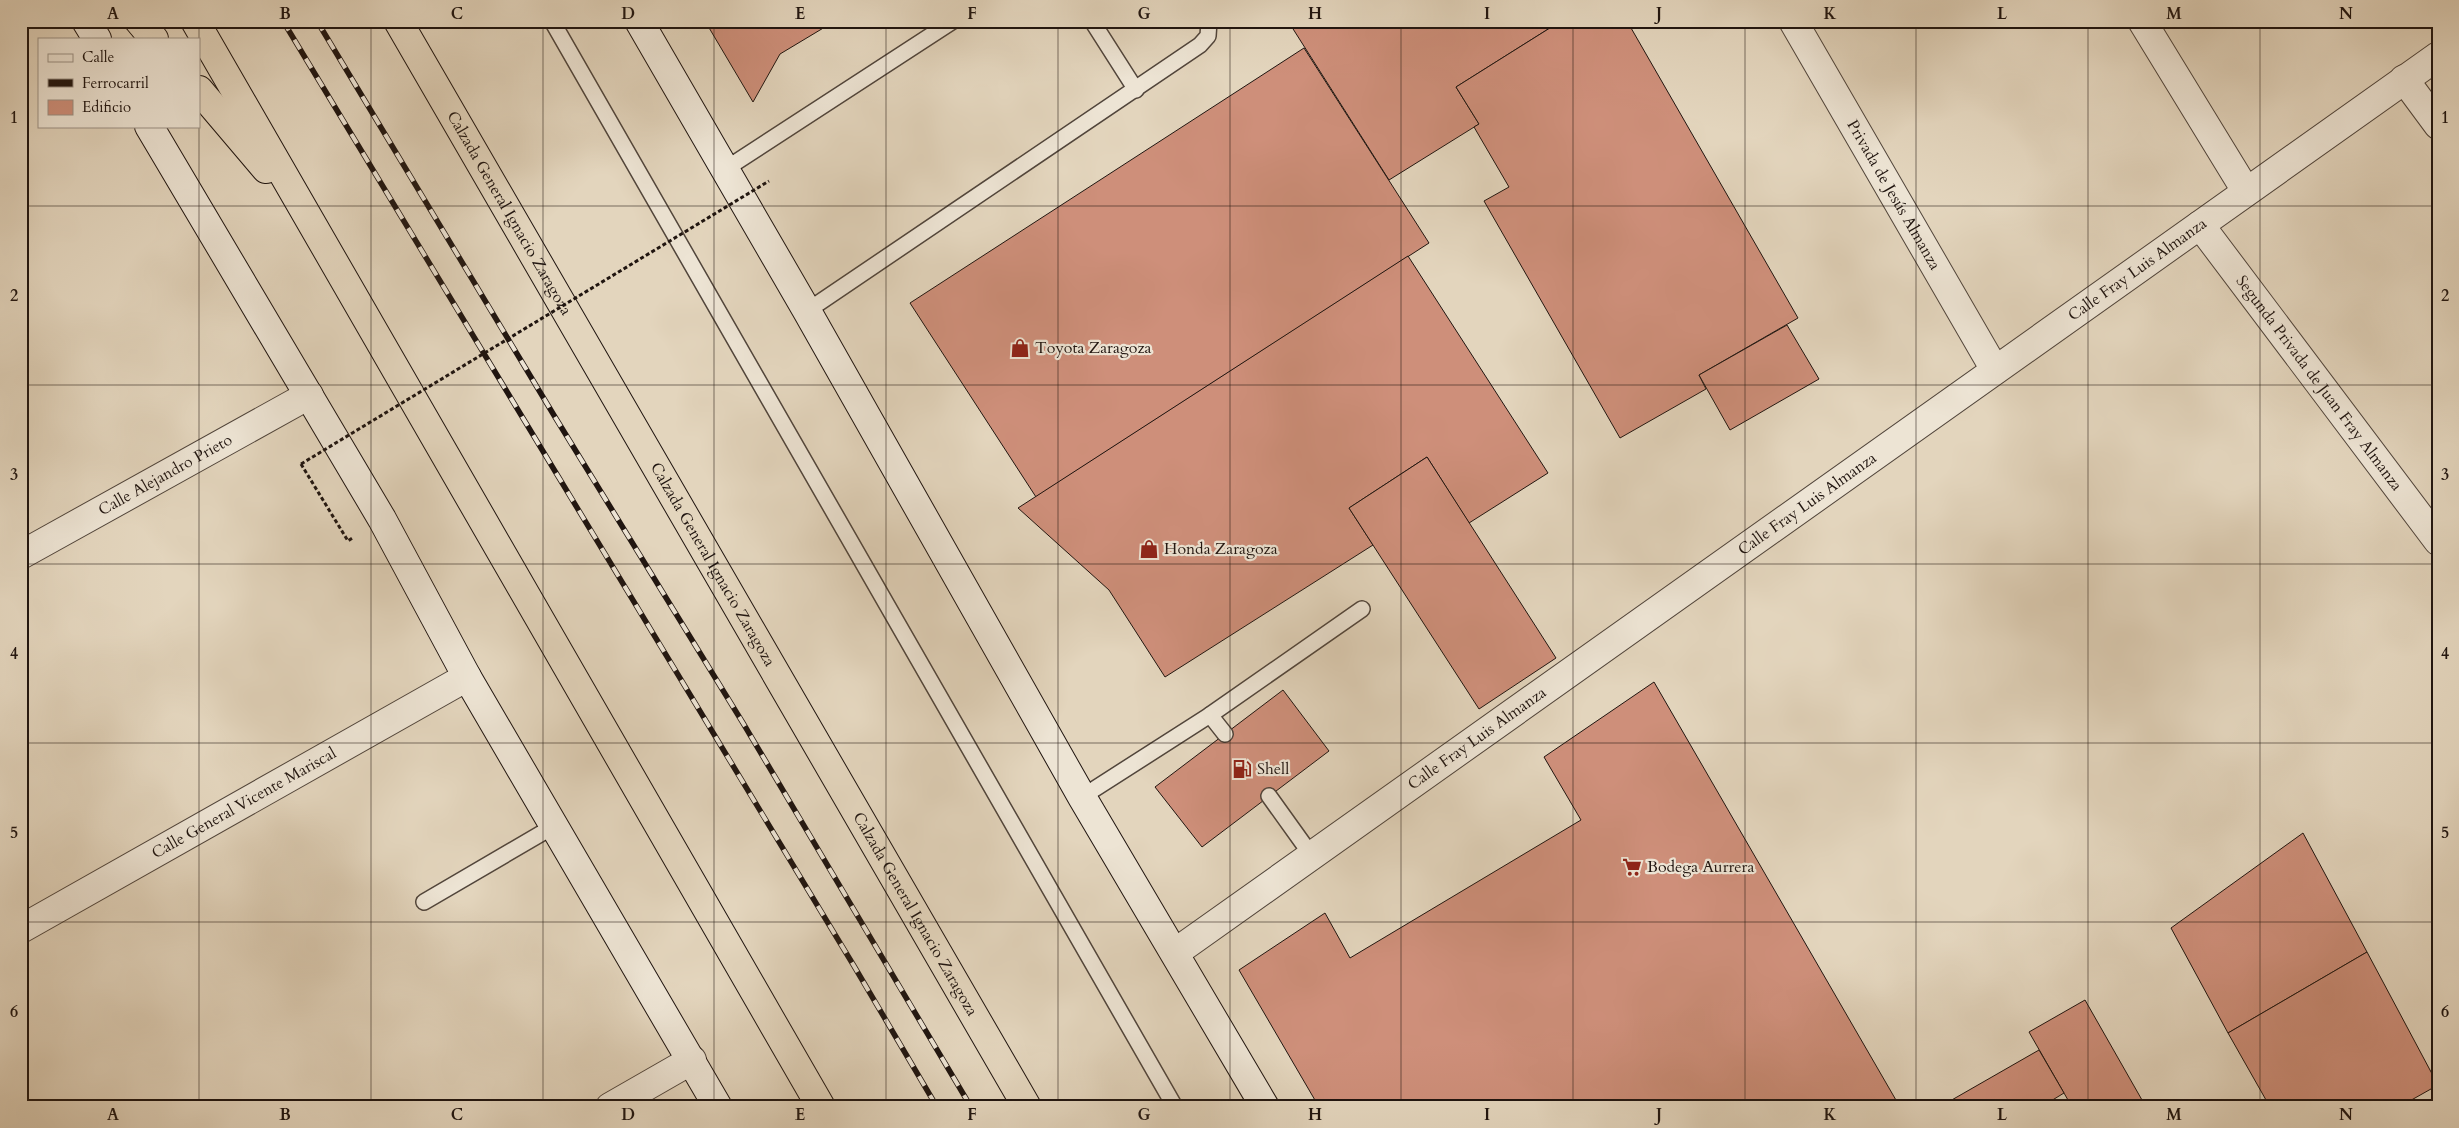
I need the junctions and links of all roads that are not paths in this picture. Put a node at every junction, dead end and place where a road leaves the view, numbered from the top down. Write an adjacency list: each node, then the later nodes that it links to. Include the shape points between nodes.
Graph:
1 (86, 21): 12 (street)
2 (140, 21): 13 (highway)
3 (195, 21): 22 (highway)
4 (398, 21): 44 (highway, Calzada General Ignacio Zaragoza)
5 (552, 21): 45 (lane)
6 (639, 21): 20 (street)
7 (953, 21): 20 (lane)
8 (1092, 21): 16 (lane)
9 (1209, 21): 16 (lane, via 1208,36 1200,45)
10 (1793, 21): 25 (street, Privada de Jesús Almanza)
11 (2142, 21): 21 (street)
12 (96, 38)
13 (153, 38)
14 (2438, 56): 15 (street, Calle Fray Luis Almanza)
15 (2404, 79): 18 (street); 21 (street, Calle Fray Luis Almanza)
16 (1136, 90): 24 (lane)
17 (200, 91): 22 (highway)
18 (2438, 125)
19 (150, 128): 26 (street)
20 (724, 170): 24 (street)
21 (2246, 191): 23 (street, Calle Fray Luis Almanza)
22 (310, 220): 43 (highway)
23 (2200, 224): 25 (street, Calle Fray Luis Almanza); 27 (street, Segunda Privada de Juan Fray Almanza)
24 (807, 311): 34 (street)
25 (1995, 370): 36 (street, Calle Fray Luis Almanza)
26 (309, 395): 28 (street, Calle Alejandro Prieto); 30 (street, via 382,519)
27 (2438, 541)
28 (21, 555)
29 (1362, 609): 31 (lane)
30 (467, 677): 35 (street); 38 (street, Calle General Vicente Mariscal)
31 (1210, 715): 32 (lane); 34 (lane)
32 (1225, 734)
33 (1269, 796): 36 (lane)
34 (1082, 797): 39 (street)
35 (554, 826): 37 (lane); 40 (street)
36 (1312, 856): 39 (street, Calle Fray Luis Almanza)
37 (424, 902)
38 (21, 929)
39 (1176, 952): 46 (street)
40 (692, 1060): 41 (street); 42 (street)
41 (610, 1107)
42 (718, 1107)
43 (821, 1107)
44 (1027, 1107)
45 (1175, 1107)
46 (1265, 1107)

